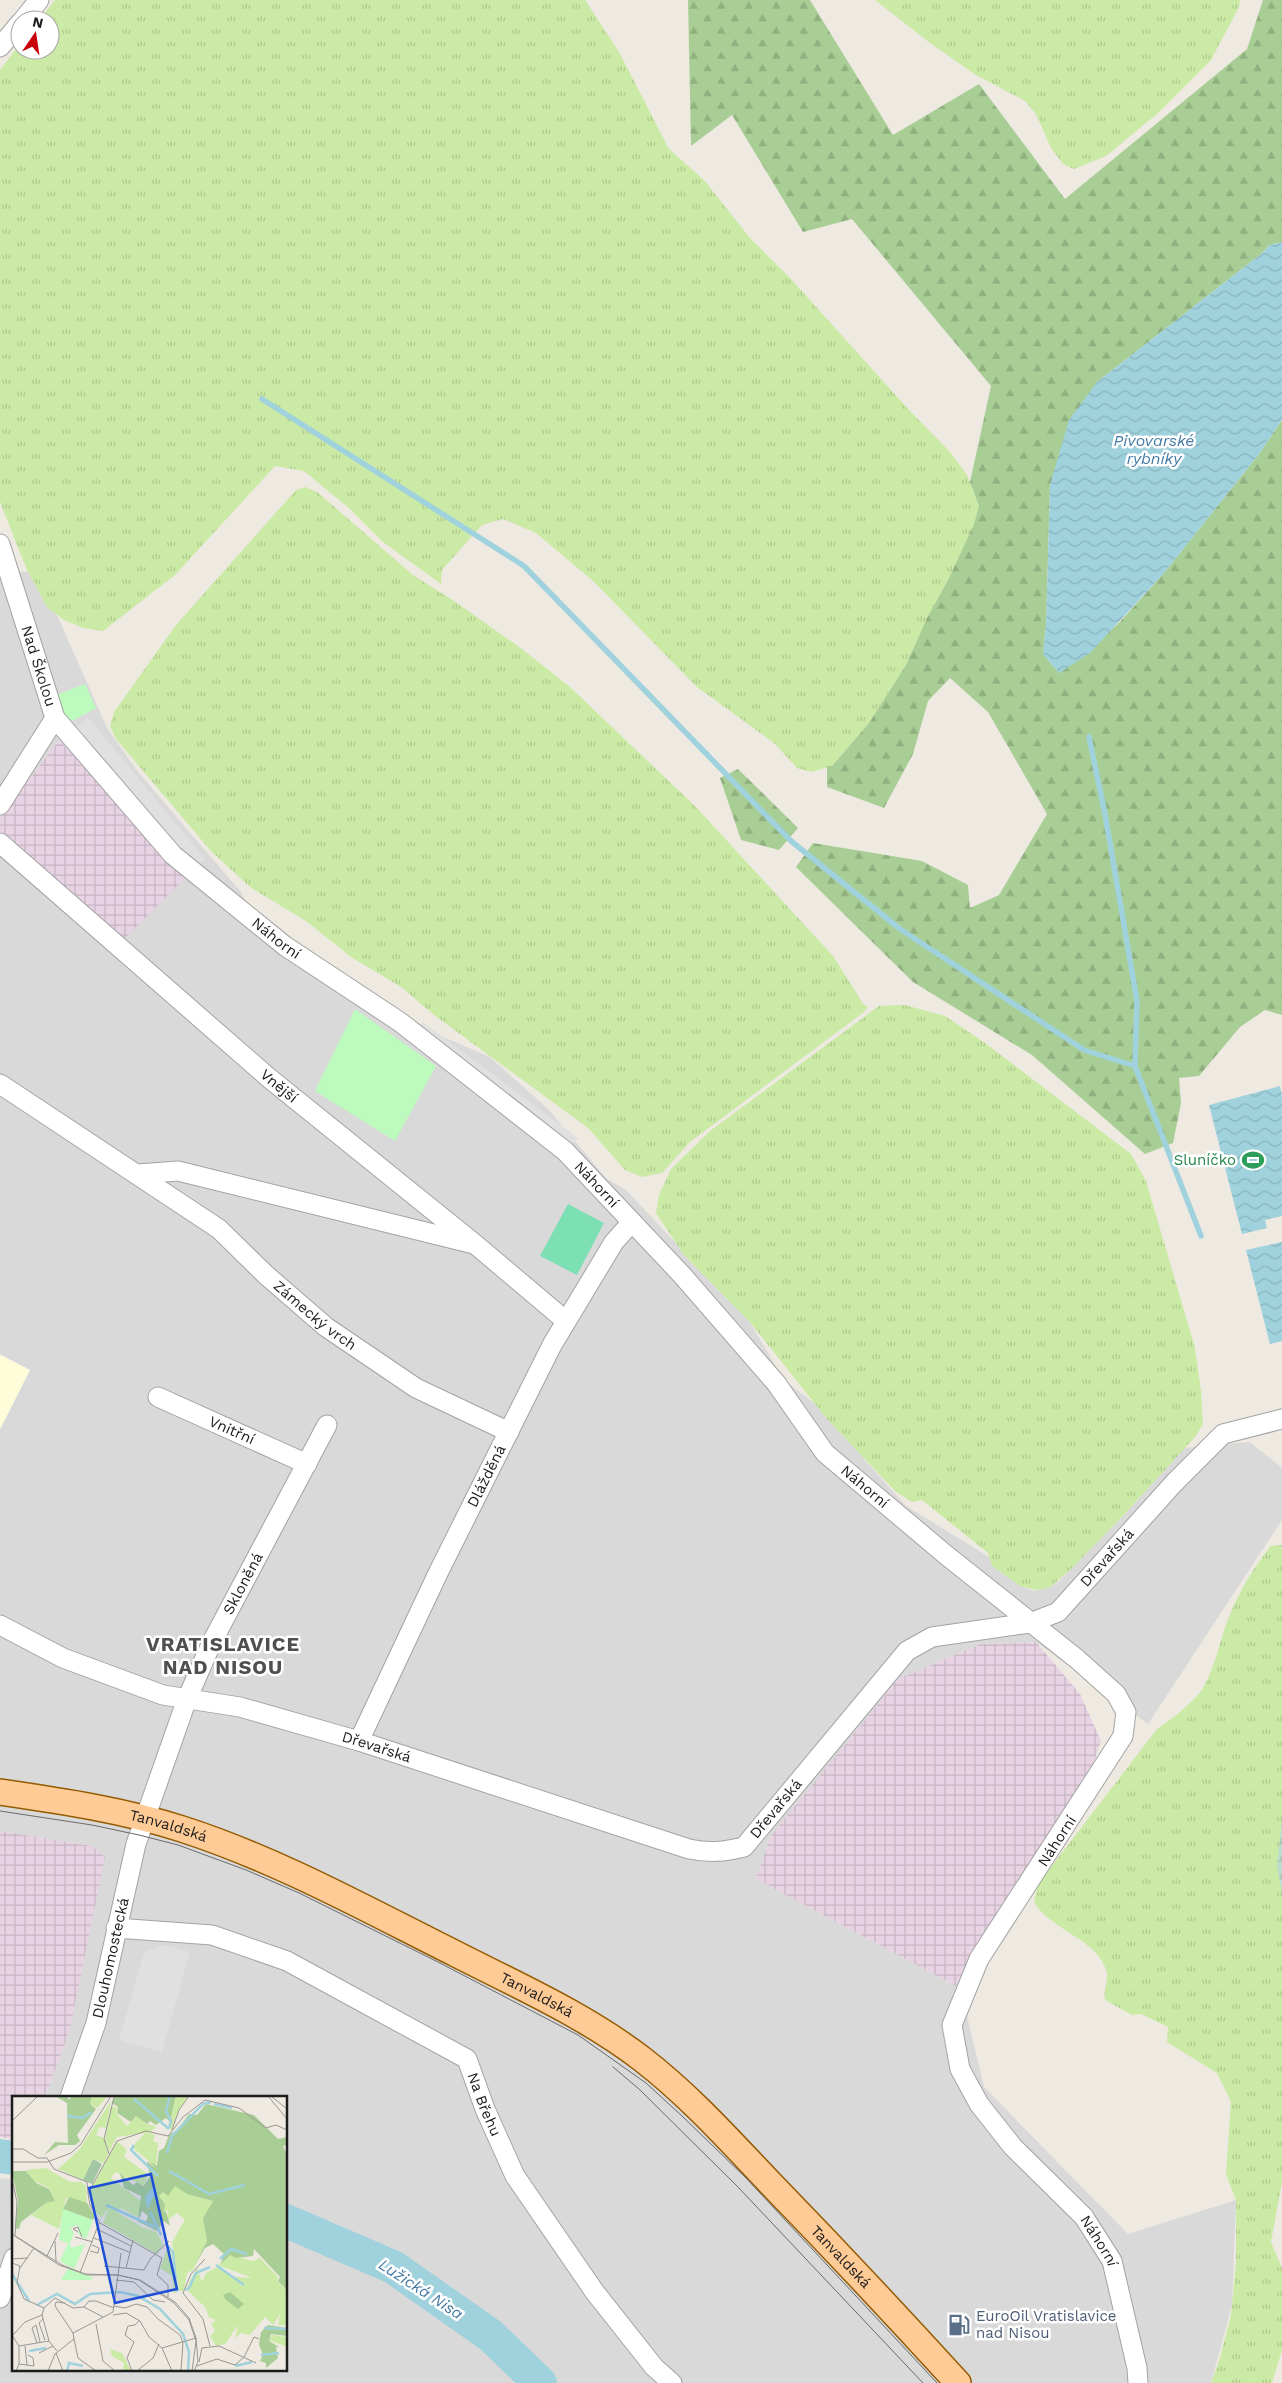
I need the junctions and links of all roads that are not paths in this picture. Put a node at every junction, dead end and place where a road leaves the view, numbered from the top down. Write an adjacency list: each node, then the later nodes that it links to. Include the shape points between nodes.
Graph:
1 (39, 0): 2 (street)
2 (31, 10)
3 (10, 35): 4 (street)
4 (0, 47)
5 (0, 544): 6 (street, Nad Školou)
6 (55, 718): 7 (street, Nad Školou); 11 (street, Náhorní, via 173,855 194,874 285,946 400,1022 565,1151)
7 (0, 805)
8 (0, 843): 12 (street, Vnější, via 269,1078)
9 (0, 1084): 10 (street, Zámecký vrch)
10 (138, 1174): 12 (street, via 178,1171); 17 (street, Zámecký vrch, via 220,1229 266,1275 326,1327 416,1388)
11 (632, 1222): 13 (street, Dlážděná, via 614,1242); 19 (street, Náhorní, via 776,1383 825,1452)
12 (476, 1245): 13 (street, Vnější)
13 (566, 1321): 17 (street, Dlážděná)
14 (158, 1397): 18 (street, Vnitřní)
15 (1282, 1419): 19 (street, Dřevařská, via 1222,1434 1058,1612)
16 (327, 1425): 18 (street, Skloněná)
17 (508, 1432): 22 (street, Dlážděná)
18 (307, 1464): 21 (street, Skloněná, via 212,1642)
19 (1030, 1622): 22 (street, Dřevařská, via 932,1637 907,1651 744,1847 722,1852 689,1849); 31 (street, Náhorní, via 1116,1694 1126,1712 1123,1736 980,1959 952,2024 960,2069 979,2104 1013,2147 1084,2217 1112,2261)
20 (0, 1625): 21 (street, via 63,1658 163,1695)
21 (187, 1699): 22 (street, Dřevařská, via 240,1707); 24 (street)
22 (359, 1741)
23 (0, 1792): 24 (main road, Tanvaldská, via 96,1806)
24 (144, 1818): 25 (street, Dlouhomostecká); 30 (main road, Tanvaldská, via 236,1848 305,1877 556,2005 623,2045 708,2118)
25 (116, 1928): 26 (street, Dlouhomostecká, via 96,2023); 29 (street, Na Břehu, via 212,1935 287,1961 467,2059 515,2176 594,2291 654,2367)
26 (70, 2096)
27 (12, 2264): 28 (street)
28 (0, 2298)
29 (672, 2383)
30 (958, 2383)
31 (1138, 2383)

